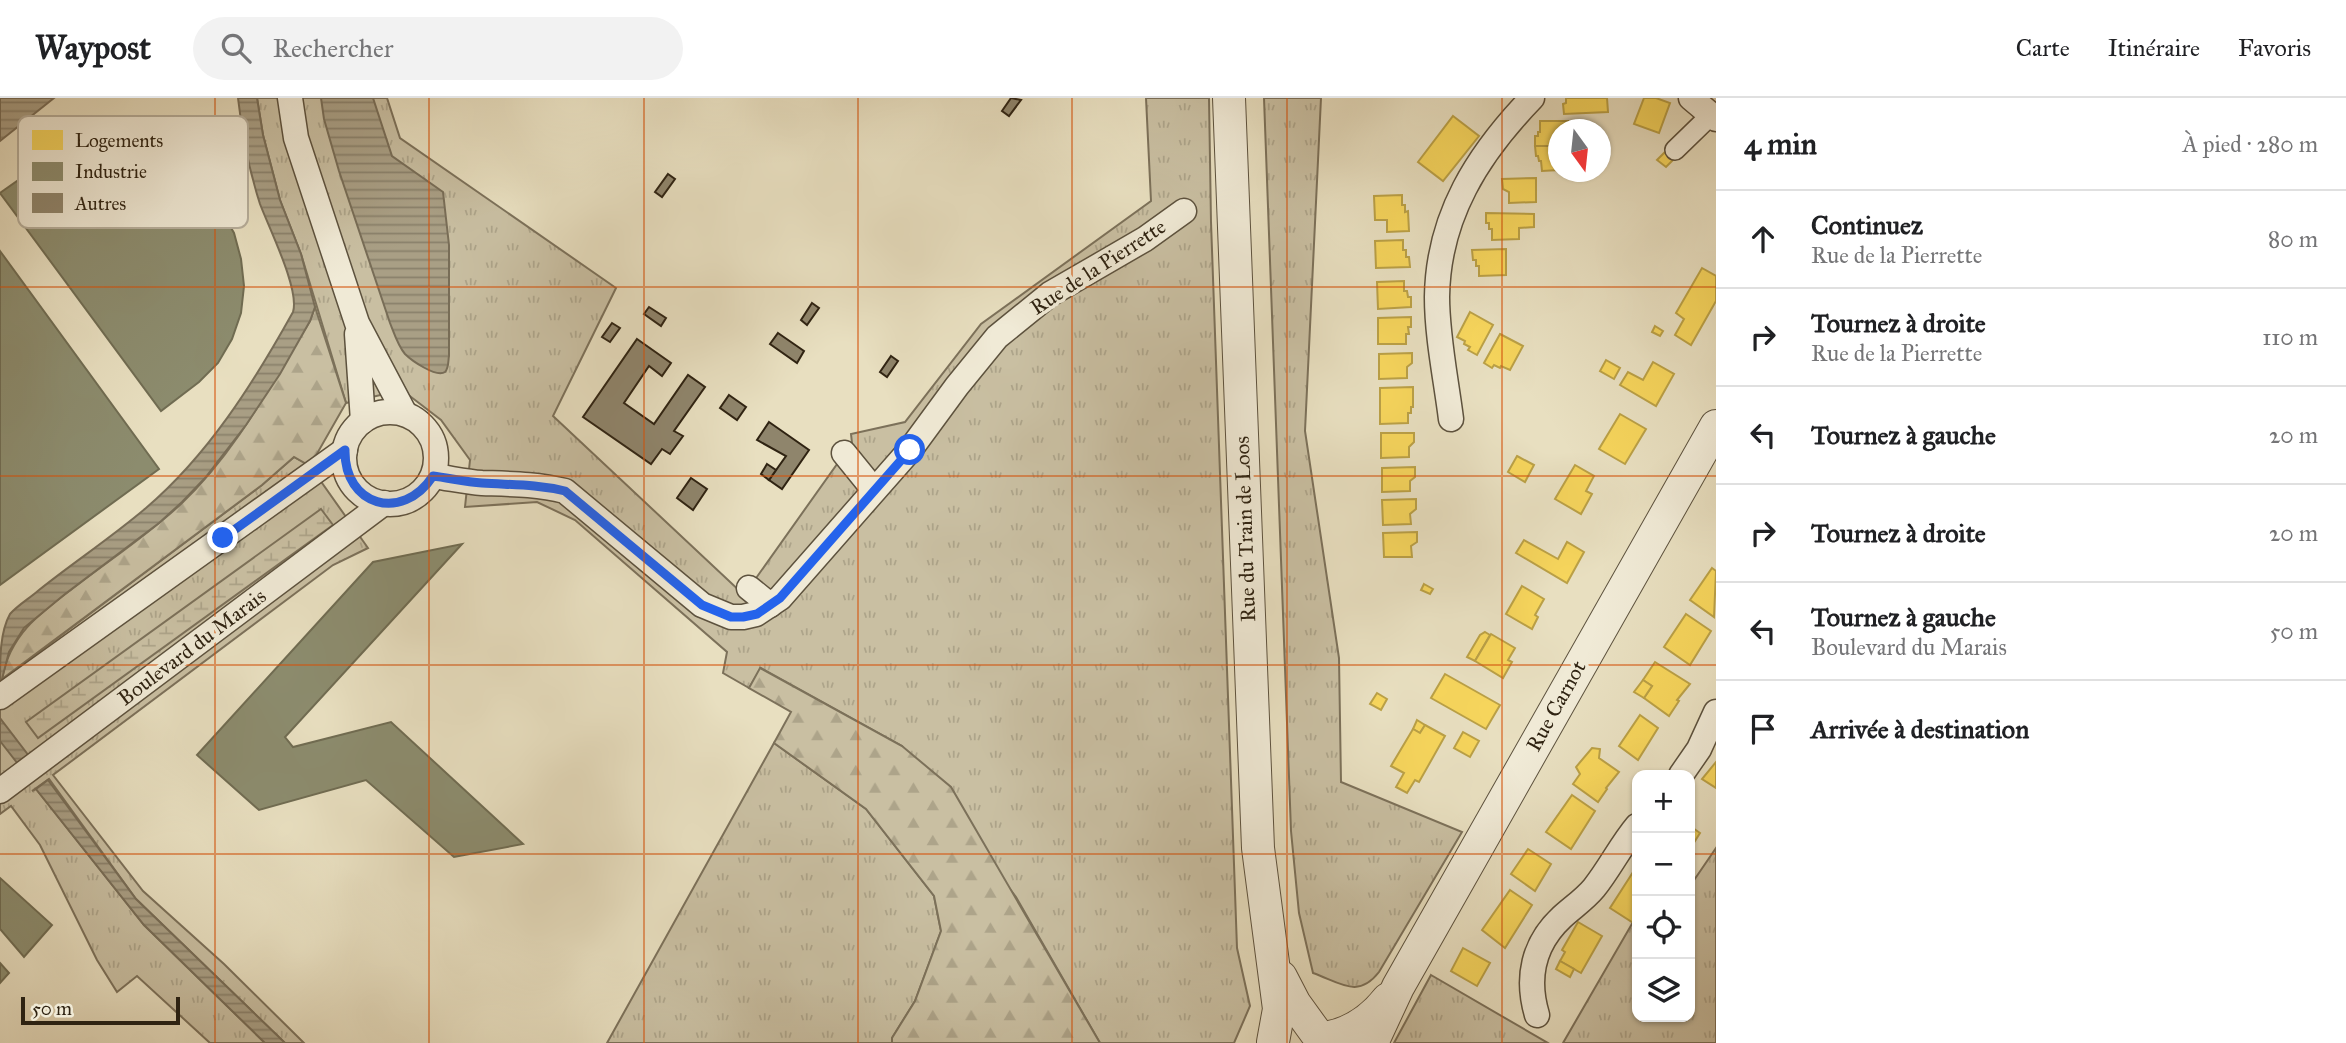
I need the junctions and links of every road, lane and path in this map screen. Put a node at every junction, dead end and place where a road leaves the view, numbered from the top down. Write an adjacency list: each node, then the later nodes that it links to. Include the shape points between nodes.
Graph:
1 (290, 98): 8 (street, via 296,138)
2 (1229, 98): 25 (street, Rue du Train de Loos, via 1258,848)
3 (1532, 98): 10 (street, via 1475,167 1448,232 1437,298)
4 (1691, 98): 5 (street)
5 (1714, 117): 6 (street)
6 (1675, 150)
7 (1184, 211): 16 (street, Rue de la Pierrette, via 1050,294 997,337)
8 (356, 323): 9 (street); 11 (street)
9 (405, 414): 11 (street, via 376,414); 15 (street, via 429,432 435,446)
10 (1451, 419)
11 (363, 421): 13 (street)
12 (1716, 426): 26 (street, Rue Carnot)
13 (345, 450): 17 (street, via 349,478 358,491); 20 (street)
14 (844, 453): 16 (street)
15 (433, 476): 17 (street, via 413,498); 19 (street, Rue de la Pierrette, via 565,491 702,605 731,617 757,614)
16 (874, 490): 19 (street, Rue de la Pierrette)
17 (384, 503): 23 (street, Boulevard du Marais)
18 (749, 588): 19 (street)
19 (770, 605)
20 (0, 698)
21 (1716, 712): 22 (street)
22 (1684, 770)
23 (0, 791)
24 (1632, 833): 27 (street, via 1593,888 1541,943 1531,980)
25 (1274, 959): 28 (street, Rue du Train de Loos, via 1295,1004); 29 (street, Rue du Train de Loos, via 1279,1009)
26 (1398, 987): 28 (street, Rue Carnot, via 1368,1020); 30 (street, Rue Carnot)
27 (1537, 1015)
28 (1328, 1038): 29 (street, Rue Carnot, via 1294,1033)
29 (1273, 1042)
30 (1372, 1043)

